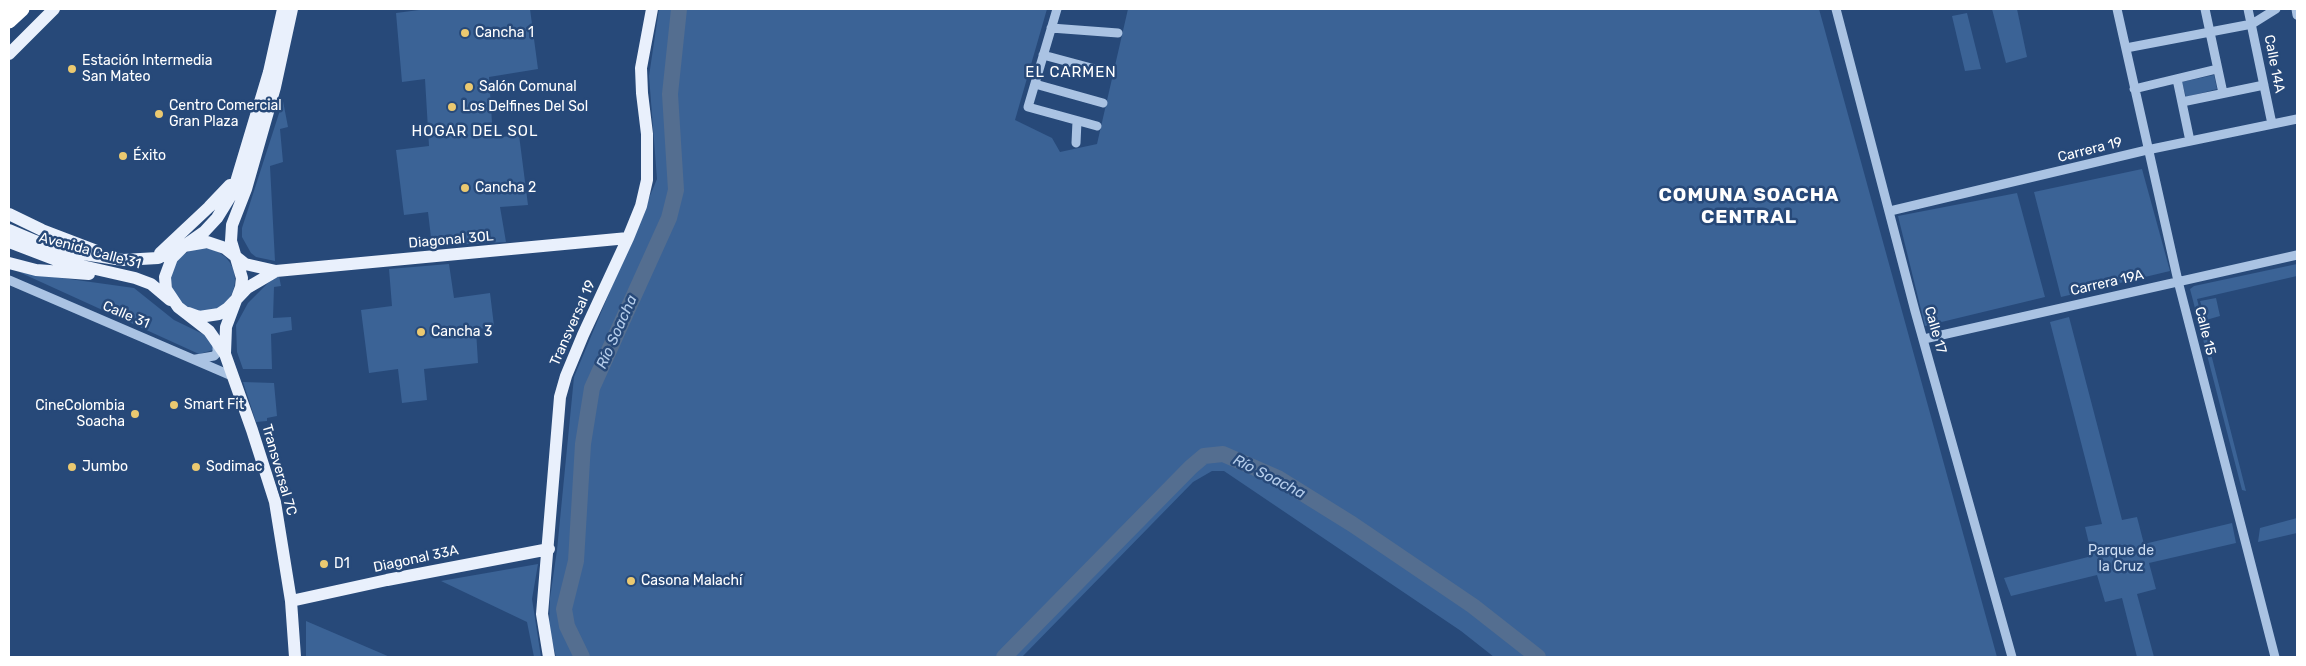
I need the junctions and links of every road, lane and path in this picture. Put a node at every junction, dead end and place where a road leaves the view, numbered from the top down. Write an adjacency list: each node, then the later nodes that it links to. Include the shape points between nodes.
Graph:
1 (22, 9): 14 (highway)
2 (54, 9): 20 (main road)
3 (283, 9): 38 (main road)
4 (292, 9): 46 (main road, via 275,86 246,189 232,225)
5 (652, 9): 42 (main road, Transversal 19, via 641,68 647,180)
6 (1057, 9): 16 (street)
7 (1836, 9): 39 (street, Calle 17)
8 (2116, 9): 19 (street, Calle 15)
9 (2205, 9): 18 (street)
10 (2248, 9): 15 (street, Calle 14A)
11 (2276, 9): 15 (street)
12 (2296, 9): 13 (street)
13 (2297, 15)
14 (9, 21)
15 (2252, 24): 18 (street); 26 (street, Calle 14A)
16 (1051, 28): 17 (street); 21 (street)
17 (1118, 33)
18 (2210, 33): 19 (street); 22 (street)
19 (2126, 48): 27 (street, Calle 15)
20 (9, 54)
21 (1043, 56): 23 (street); 25 (street)
22 (2217, 69): 24 (street); 28 (street)
23 (1110, 73)
24 (2177, 79): 27 (street); 29 (street)
25 (1035, 84): 30 (street); 32 (street, via 1028,107)
26 (2264, 85): 28 (street); 33 (street, Calle 14A)
27 (2134, 89): 37 (street, Calle 15)
28 (2223, 94): 29 (street)
29 (2182, 102): 35 (street)
30 (1103, 103)
31 (2297, 119): 33 (street, Carrera 19)
32 (1077, 120): 34 (street); 36 (street)
33 (2272, 124): 35 (street, Carrera 19)
34 (1097, 126)
35 (2190, 141): 37 (street, Carrera 19)
36 (1076, 144)
37 (2147, 150): 39 (street, Carrera 19); 52 (street, Calle 15)
38 (240, 170): 44 (main road, via 233,192 217,218 197,239); 47 (main road, via 230,185 169,246)
39 (1890, 211): 55 (street, Calle 17)
40 (9, 214): 47 (main road, via 88,248)
41 (9, 230): 47 (main road, Avenida Calle 31, via 70,252)
42 (628, 238): 49 (main road, Diagonal 30L); 60 (main road, Transversal 19, via 583,335 560,398)
43 (9, 242): 50 (main road, Avenida Calle 31, via 56,260)
44 (184, 246): 46 (main road, Avenida Calle 31, via 207,242); 47 (main road, Avenida Calle 31, via 165,256); 54 (main road, Transversal 7C, via 172,258 165,277 166,289)
45 (2297, 255): 52 (street, Carrera 19A)
46 (234, 256): 49 (main road, Avenida Calle 31, via 245,264); 53 (main road, via 242,278)
47 (143, 260)
48 (9, 263): 50 (main road, via 36,270)
49 (276, 271): 53 (main road, via 247,288)
50 (124, 276): 54 (main road, Avenida Calle 31, via 151,284)
51 (9, 280): 58 (street, Calle 31)
52 (2178, 282): 55 (street, Carrera 19A); 65 (street, Calle 15)
53 (237, 298): 54 (main road, Avenida Calle 31, via 228,308 210,317 199,317); 57 (main road, Transversal 7C, via 226,327)
54 (178, 307): 56 (main road, Transversal 7C, via 209,331)
55 (1924, 339): 64 (street, Calle 17)
56 (217, 342): 57 (main road, Transversal 7C); 58 (street, via 214,356)
57 (225, 354): 59 (main road, Transversal 7C)
58 (193, 359): 59 (street, Calle 31)
59 (232, 376): 61 (main road, Transversal 7C, via 275,502)
60 (549, 549): 61 (main road, Diagonal 33A); 63 (main road, Transversal 19, via 542,614)
61 (291, 601): 62 (main road, Transversal 7C)
62 (296, 657)
63 (549, 657)
64 (2012, 657)
65 (2276, 657)

